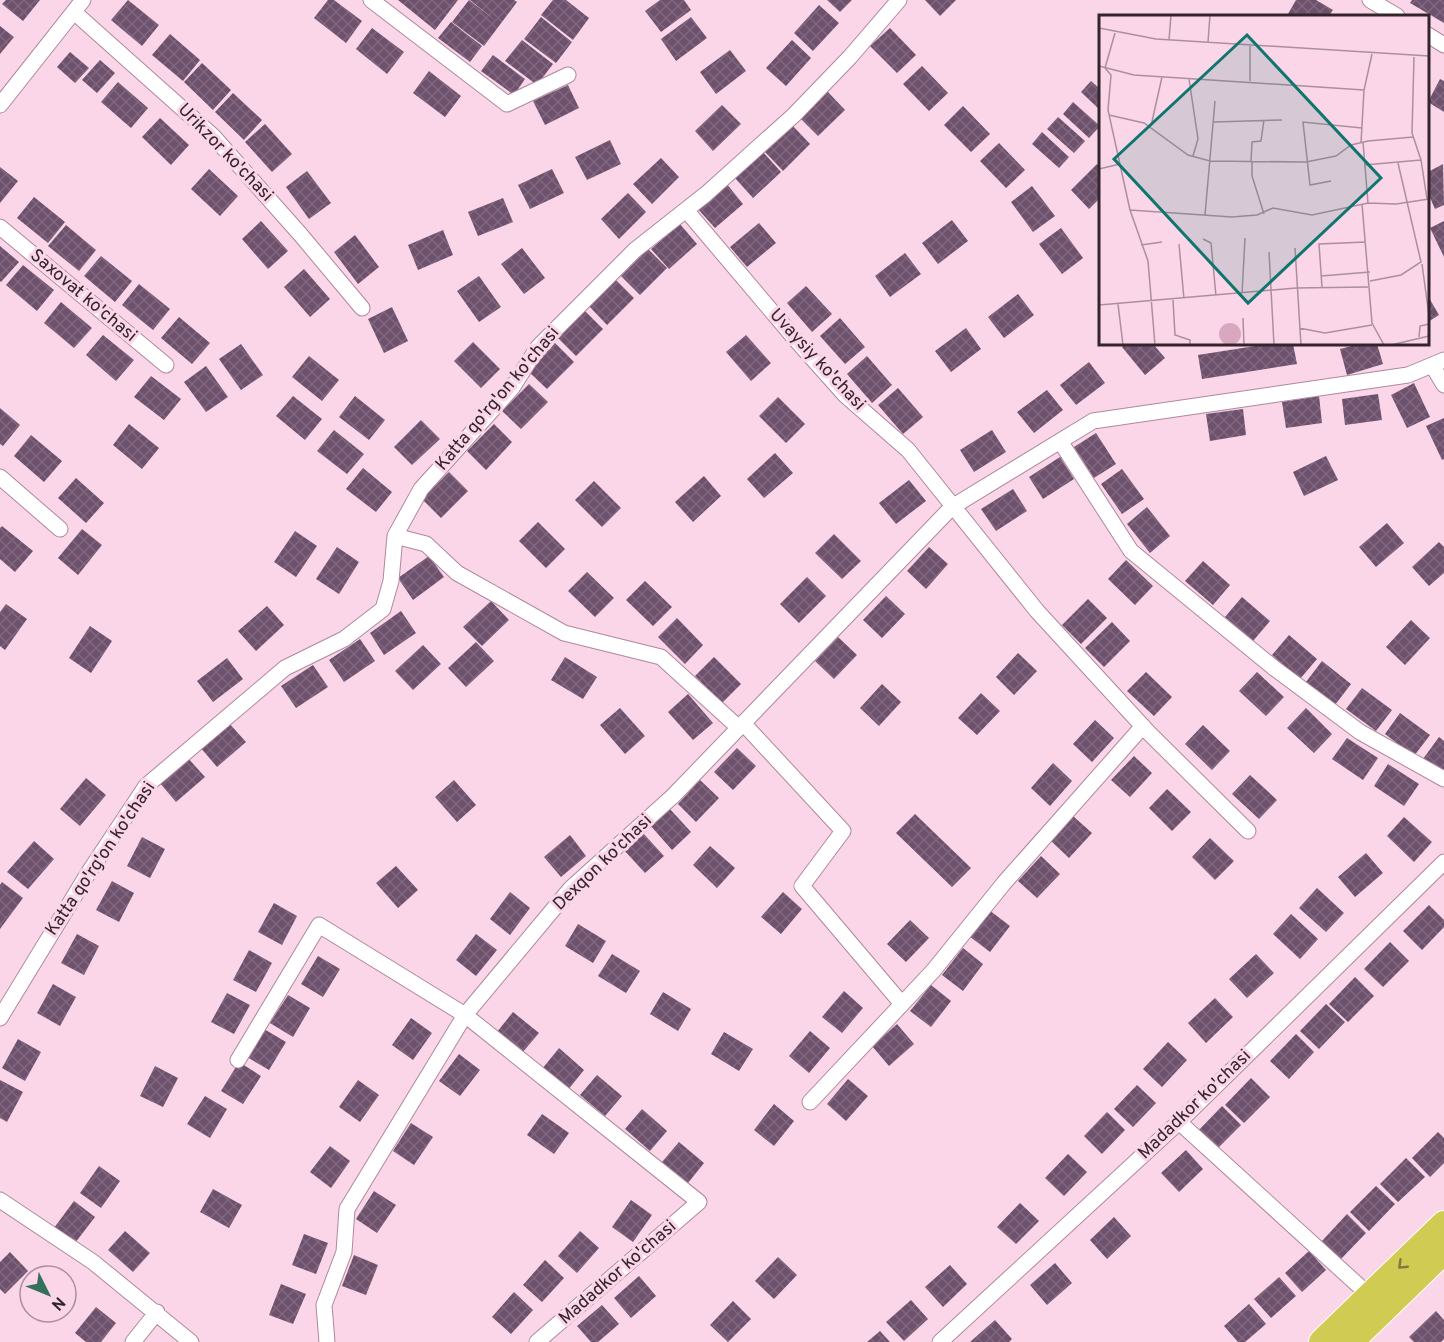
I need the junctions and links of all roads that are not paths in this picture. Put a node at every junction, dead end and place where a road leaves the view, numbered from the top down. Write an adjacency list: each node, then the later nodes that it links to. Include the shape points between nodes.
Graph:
1 (371, 0): 8 (street, via 507,104)
2 (899, 0): 10 (street, Katta qo'rg'on ko'chasi, via 794,116)
3 (1380, 3): 5 (street)
4 (79, 6): 9 (street); 12 (street, Urikzor ko'chasi, via 213,136)
5 (1396, 15)
6 (1429, 36): 7 (street)
7 (1444, 45)
8 (568, 75)
9 (0, 105)
10 (686, 210): 18 (street, Uvaysiy ko'chasi, via 845,395 908,450); 20 (street, Katta qo'rg'on ko'chasi, via 635,250 538,347 512,388 421,489)
11 (0, 227): 14 (street, Saxovat ko'chasi)
12 (362, 308)
13 (1438, 363): 15 (street); 16 (street, Dexqon ko'chasi, via 1385,379 1093,421)
14 (166, 365)
15 (1444, 385)
16 (1060, 441): 18 (street, Dexqon ko'chasi); 23 (street, via 1131,551 1274,668 1360,732)
17 (0, 477): 19 (street)
18 (952, 507): 21 (street, Dexqon ko'chasi); 22 (street, Uvaysiy ko'chasi, via 1037,610)
19 (60, 528)
20 (395, 536): 21 (street, via 426,544 457,573 564,633 662,657); 28 (street, Katta qo'rg'on ko'chasi, via 391,582 383,609 344,639 285,668 146,786)
21 (741, 725): 26 (street, via 843,831 802,886); 27 (street, Dexqon ko'chasi, via 673,796 571,888)
22 (1143, 726): 24 (street, Uvaysiy ko'chasi); 26 (street)
23 (1444, 779)
24 (1248, 831)
25 (1444, 862): 31 (street, Madadkor ko'chasi)
26 (902, 1004): 30 (street)
27 (465, 1015): 29 (street, via 319,925); 39 (street, Dexqon ko'chasi, via 347,1209 344,1252 324,1305); 40 (street, Madadkor ko'chasi, via 699,1202)
28 (0, 1018)
29 (238, 1060)
30 (810, 1102)
31 (1179, 1122): 35 (street); 41 (street, Madadkor ko'chasi)
32 (0, 1200): 36 (street, via 93,1262)
33 (1444, 1224): 35 (highway, one-way to 35)
34 (1444, 1251): 43 (highway)
35 (1370, 1296): 42 (highway)
36 (157, 1312): 37 (street); 38 (street)
37 (133, 1342)
38 (191, 1342)
39 (327, 1342)
40 (537, 1342)
41 (940, 1342)
42 (1322, 1342)
43 (1350, 1342)

